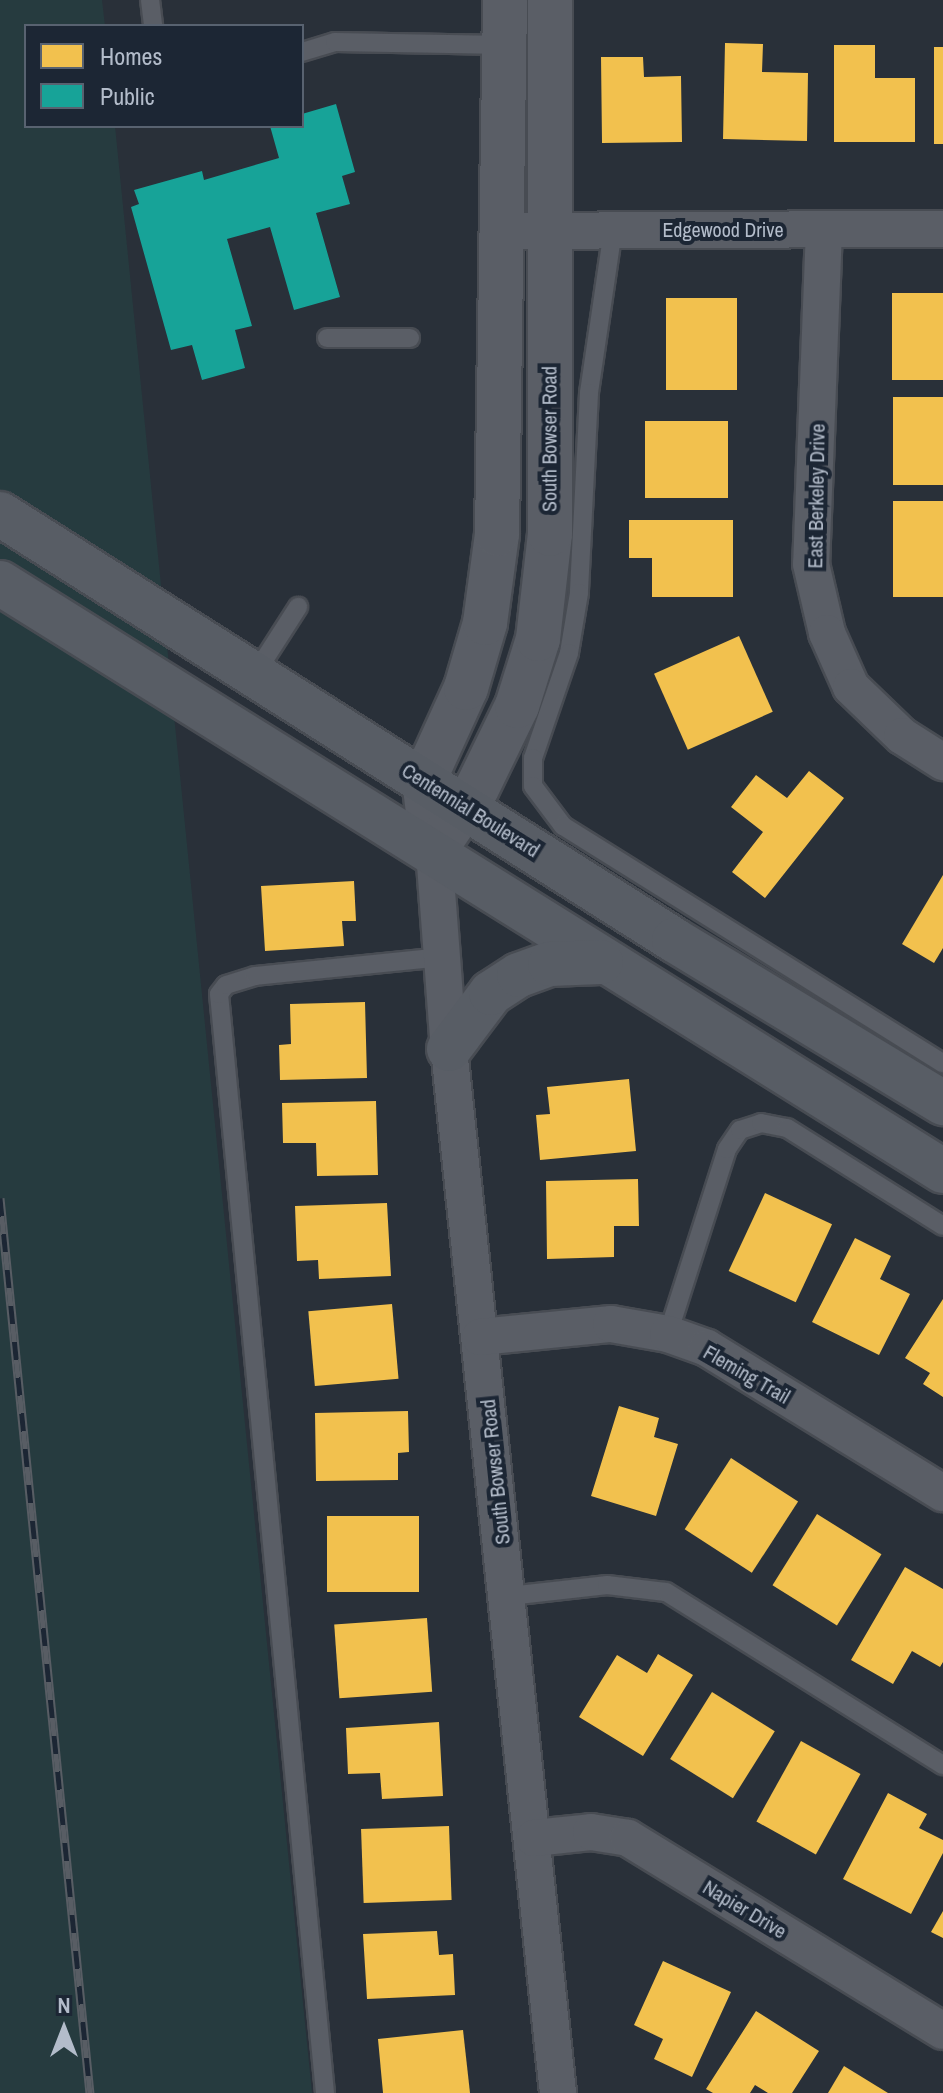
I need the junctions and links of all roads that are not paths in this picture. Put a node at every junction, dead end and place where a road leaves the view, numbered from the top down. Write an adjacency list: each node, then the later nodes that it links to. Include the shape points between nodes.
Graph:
1 (150, 0): 4 (lane)
2 (505, 0): 5 (street)
3 (550, 0): 11 (street, South Bowser Road)
4 (153, 24)
5 (505, 45): 6 (lane, via 335,42); 10 (street)
6 (304, 51)
7 (824, 229): 8 (street, Edgewood Drive); 9 (street, Edgewood Drive); 18 (street, East Berkeley Drive, via 811,564 827,633 851,687 902,736)
8 (943, 229)
9 (613, 230): 11 (street, Edgewood Drive); 25 (lane, via 589,393 579,593 569,653 533,758 533,786 563,826)
10 (504, 231): 11 (street, Edgewood Drive); 19 (street, via 497,534 485,623 466,688)
11 (549, 231): 20 (street, South Bowser Road, via 550,534 538,639 517,706)
12 (327, 338): 13 (lane)
13 (410, 338)
14 (0, 514): 17 (main road, Centennial Boulevard)
15 (0, 583): 21 (main road)
16 (298, 607): 17 (lane)
17 (255, 674): 19 (main road, Centennial Boulevard)
18 (943, 762)
19 (424, 780): 20 (main road, Centennial Boulevard); 21 (street, South Bowser Road)
20 (466, 805): 21 (street, South Bowser Road); 26 (main road, Centennial Boulevard, via 674,940)
21 (434, 851): 22 (street, South Bowser Road); 23 (main road)
22 (441, 957): 24 (street, South Bowser Road); 36 (lane, via 255,976 226,985 219,994)
23 (601, 962): 24 (main road, via 550,964 519,975 491,993); 27 (main road)
24 (449, 1049): 30 (street, South Bowser Road)
25 (943, 1063)
26 (943, 1103)
27 (943, 1171)
28 (943, 1226): 29 (lane, via 787,1128 761,1123 740,1130 727,1149)
29 (668, 1334): 30 (street, Fleming Trail, via 611,1324); 31 (street, Fleming Trail, via 707,1348)
30 (480, 1337): 32 (street, South Bowser Road)
31 (943, 1493)
32 (509, 1596): 33 (lane, via 607,1585 666,1592); 34 (street, South Bowser Road)
33 (943, 1765)
34 (534, 1838): 35 (street, Napier Drive, via 591,1832 628,1838); 37 (street, South Bowser Road)
35 (943, 2031)
36 (325, 2093)
37 (558, 2093)

